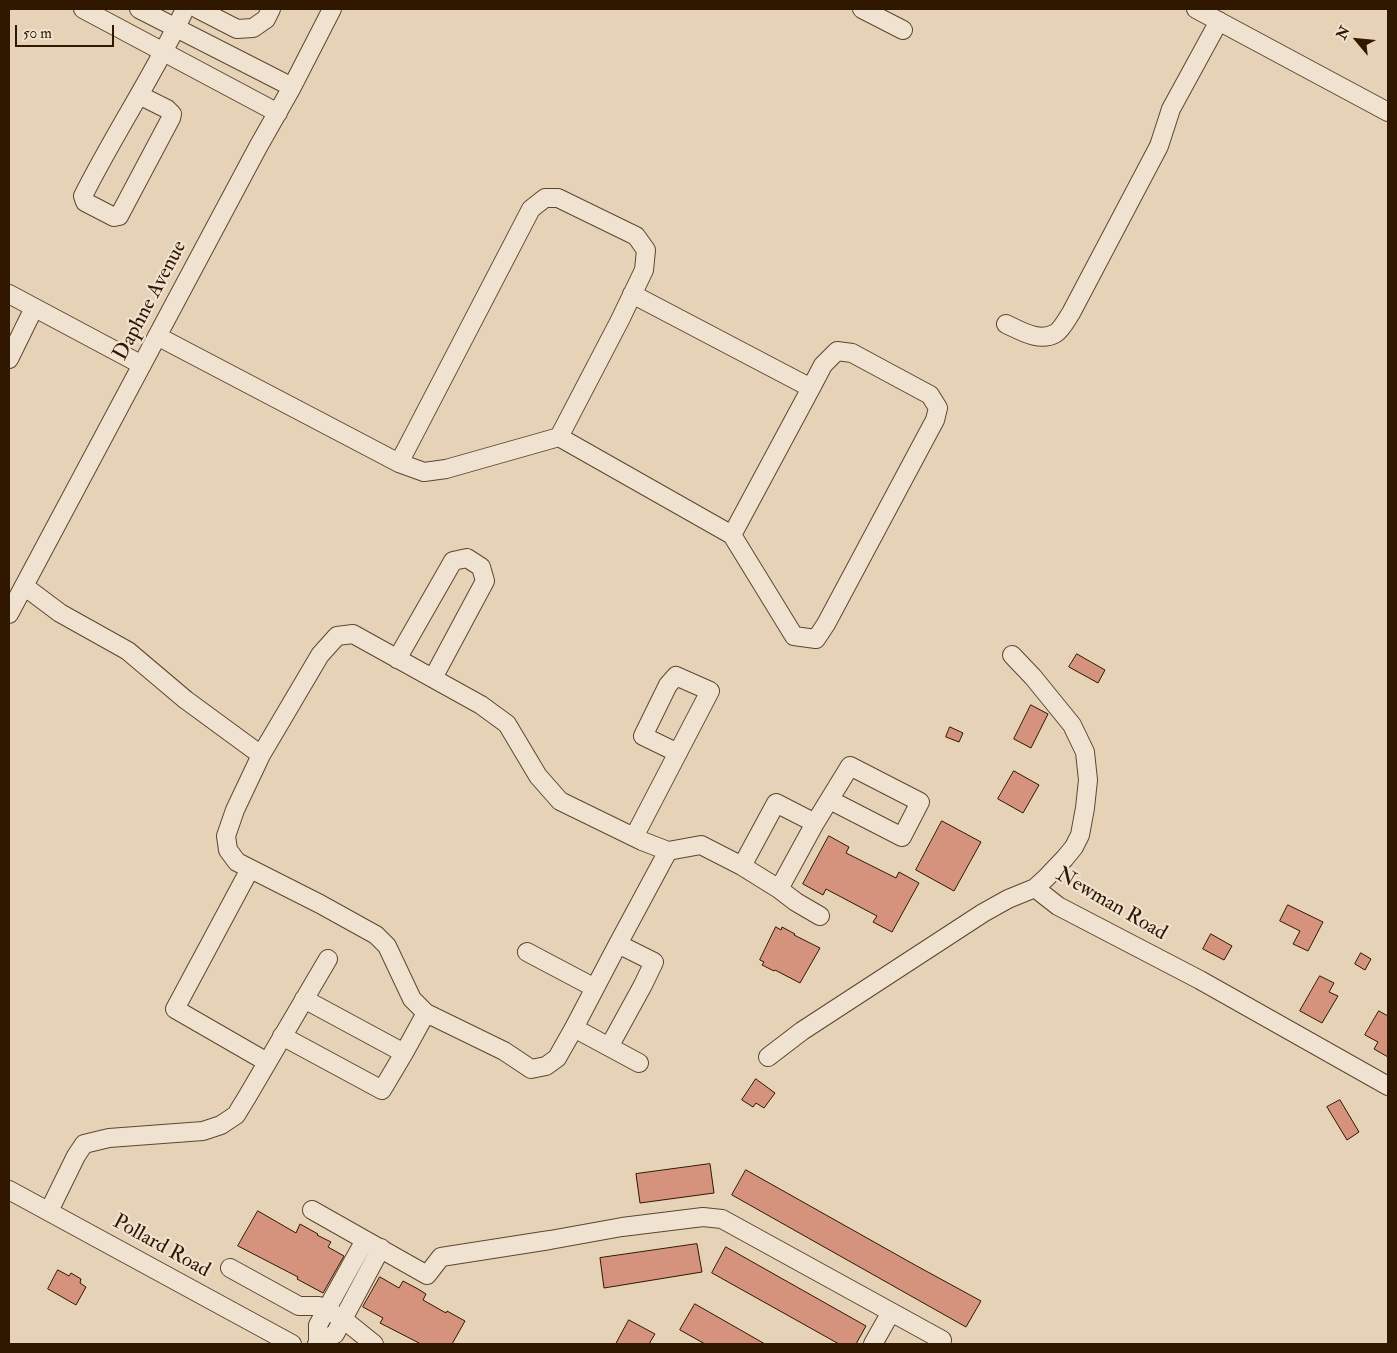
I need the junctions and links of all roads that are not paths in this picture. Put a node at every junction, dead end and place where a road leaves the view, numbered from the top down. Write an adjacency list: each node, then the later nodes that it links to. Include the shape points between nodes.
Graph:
1 (83, 9): 12 (street)
2 (139, 9): 10 (street)
3 (185, 9): 10 (street)
4 (198, 9): 5 (street, via 237,29 253,28 266,19)
5 (271, 9)
6 (332, 9): 13 (street, Daphne Avenue)
7 (862, 9): 11 (street)
8 (1196, 9): 9 (street)
9 (1219, 21): 15 (street); 20 (street, via 1171,109 1159,146 1071,313 1057,332 1043,337 1031,336)
10 (176, 29): 12 (street); 13 (street)
11 (903, 30)
12 (163, 52): 14 (street); 16 (street)
13 (292, 87): 16 (street, Daphne Avenue)
14 (139, 95): 14 (street, via 83,196 85,202 114,217 119,216 172,114)
15 (1388, 112)
16 (278, 113): 21 (street, Daphne Avenue)
17 (9, 294): 19 (street)
18 (632, 294): 24 (street); 25 (street); 26 (street, via 644,270 646,250 636,236 558,198 545,198 531,208)
19 (34, 308): 22 (street); 23 (street)
20 (1006, 324)
21 (157, 336): 23 (street, Daphne Avenue); 26 (street)
22 (9, 359)
23 (142, 364): 28 (street, Daphne Avenue)
24 (811, 388): 27 (street); 27 (street, via 823,365 837,351 852,353 930,395 938,408 922,445 816,638 794,636)
25 (559, 437): 26 (street, via 446,469 424,472); 27 (street)
26 (399, 463)
27 (732, 535)
28 (24, 586): 29 (street, Daphne Avenue); 34 (street, via 60,613 128,651 186,700)
29 (9, 614)
30 (1012, 655): 41 (street, via 1072,725 1086,752 1088,780 1080,835 1065,858)
31 (397, 659): 32 (street); 32 (street, via 453,561 467,558 481,567 485,581); 34 (street, via 352,634 337,636 320,655)
32 (433, 678): 37 (street, via 482,705 506,724 538,776 560,801)
33 (678, 753): 37 (street)
34 (262, 755): 40 (street, via 226,836 228,850 237,862)
35 (830, 800): 35 (street, via 850,766 920,802 902,837); 36 (street)
36 (816, 823): 39 (street, via 776,803); 42 (street)
37 (634, 837): 38 (street)
38 (668, 852): 39 (street, via 700,845); 44 (street)
39 (742, 866): 42 (street)
40 (250, 869): 49 (street, via 376,935 387,946 412,999); 55 (street, via 175,1010)
41 (1035, 888): 54 (street, Newman Road, via 983,913 802,1031); 57 (street, Newman Road, via 1058,906 1200,980)
42 (779, 889): 43 (street)
43 (820, 916)
44 (618, 944): 47 (street); 52 (street, via 654,962)
45 (527, 952): 47 (street)
46 (328, 959): 48 (street)
47 (595, 988): 50 (street)
48 (304, 999): 51 (street); 53 (street)
49 (426, 1013): 50 (street, via 504,1051 531,1069 546,1066 557,1058); 53 (street)
50 (574, 1028): 52 (street)
51 (282, 1036): 53 (street, via 382,1090); 55 (street)
52 (609, 1047): 56 (street)
53 (404, 1053)
54 (768, 1057)
55 (267, 1062): 60 (street, via 236,1115 221,1125 203,1131 109,1138 84,1144)
56 (639, 1063)
57 (1388, 1086)
58 (9, 1190): 60 (street, Pollard Road)
59 (312, 1210): 61 (street)
60 (49, 1211): 69 (street, Pollard Road)
61 (365, 1240): 62 (street); 64 (street)
62 (381, 1248): 65 (street, via 427,1275 442,1257 622,1227 703,1217 722,1219); 66 (street)
63 (230, 1268): 64 (street, via 299,1306 319,1306)
64 (327, 1310): 66 (street); 68 (street, via 318,1325)
65 (891, 1312): 67 (street); 71 (street)
66 (343, 1319): 68 (street, via 335,1334); 70 (street)
67 (942, 1340)
68 (317, 1343)
69 (292, 1344)
70 (374, 1344)
71 (873, 1344)

